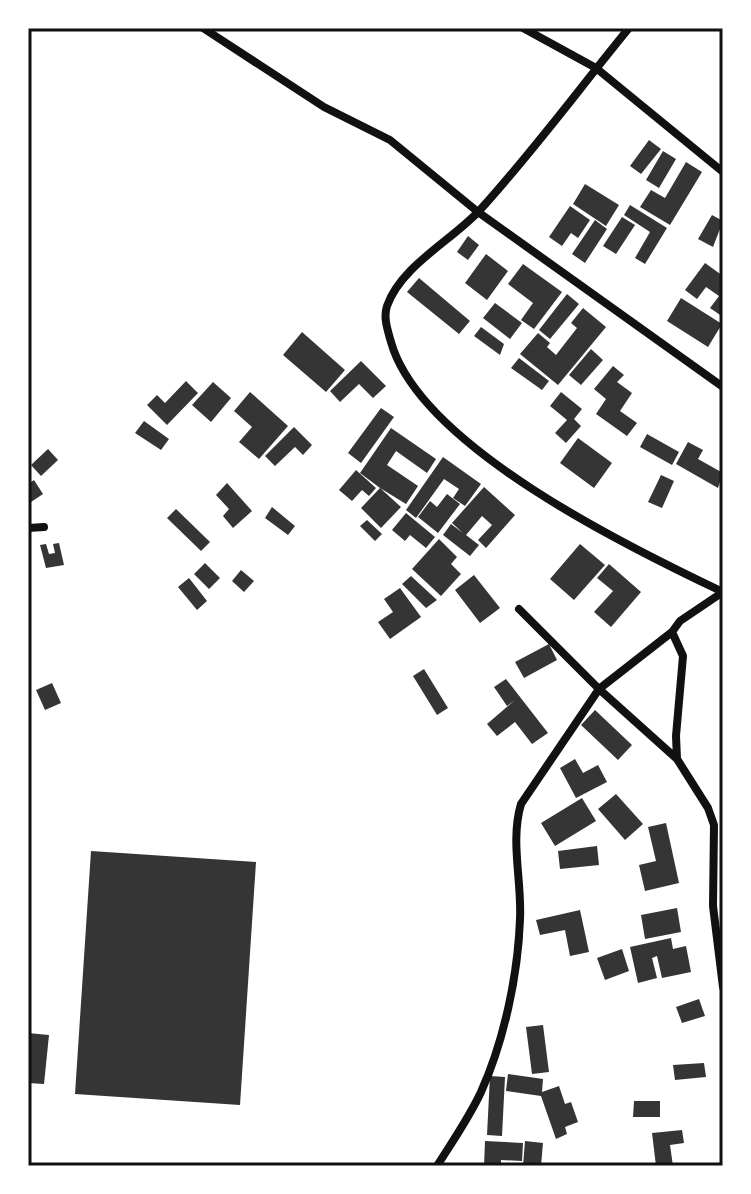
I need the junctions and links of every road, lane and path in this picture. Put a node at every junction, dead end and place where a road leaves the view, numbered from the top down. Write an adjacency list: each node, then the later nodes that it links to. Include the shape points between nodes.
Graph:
1 (203, 28): 6 (street, via 324,107 390,140)
2 (523, 28): 4 (street)
3 (629, 28): 4 (street)
4 (596, 68): 5 (street); 6 (street)
5 (723, 172)
6 (478, 212): 7 (street); 11 (street, via 398,284 386,309 394,351 421,399 516,478 567,512)
7 (718, 378): 8 (street)
8 (723, 387)
9 (44, 527): 10 (street)
10 (28, 528)
11 (723, 592): 13 (street)
12 (519, 609): 14 (street)
13 (672, 632): 14 (street); 15 (street, via 683,656)
14 (599, 689): 15 (street); 17 (street, via 521,804 515,824 519,947 507,1004 481,1092)
15 (677, 759): 16 (street, via 714,825 713,906)
16 (723, 987)
17 (437, 1166)

